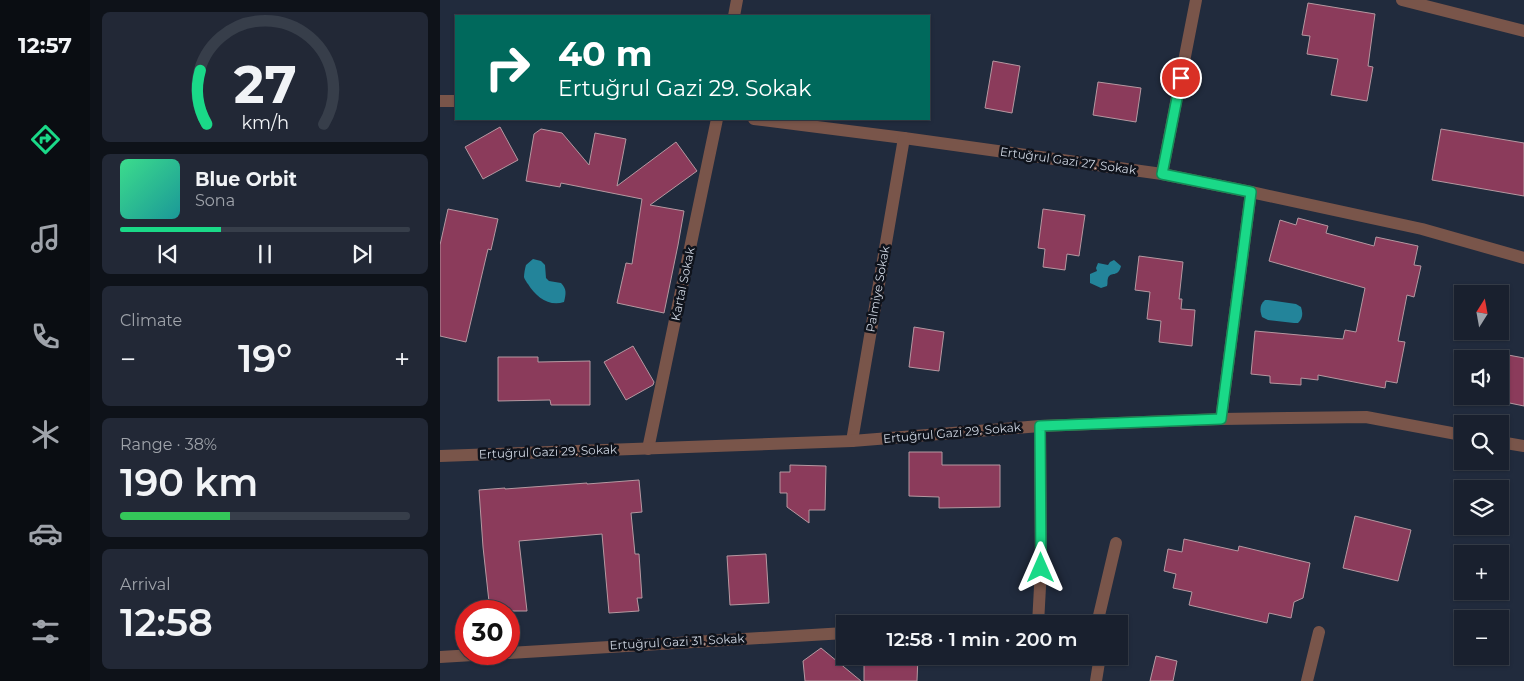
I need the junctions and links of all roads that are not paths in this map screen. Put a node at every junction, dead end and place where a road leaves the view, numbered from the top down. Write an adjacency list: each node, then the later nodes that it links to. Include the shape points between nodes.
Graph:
1 (737, 0): 4 (street)
2 (1196, 0): 11 (street)
3 (1402, 0): 5 (street)
4 (734, 15)
5 (1524, 31)
6 (440, 101): 7 (street)
7 (455, 101)
8 (717, 120): 20 (street, Kartal Sokak)
9 (762, 120): 10 (street, Ertuğrul Gazi 27. Sokak)
10 (904, 138): 11 (street, Ertuğrul Gazi 27. Sokak); 17 (street, Palmiye Sokak)
11 (1162, 174): 12 (street, Ertuğrul Gazi 27. Sokak)
12 (1251, 192): 13 (street, Ertuğrul Gazi 27. Sokak, via 1422,229); 14 (street)
13 (1524, 258)
14 (1221, 419): 15 (street, Ertuğrul Gazi 29. Sokak); 16 (street, Ertuğrul Gazi 29. Sokak, via 1366,417)
15 (1040, 426): 17 (street, Ertuğrul Gazi 29. Sokak); 23 (street)
16 (1454, 434)
17 (852, 441): 20 (street, Ertuğrul Gazi 29. Sokak)
18 (1509, 444): 19 (street)
19 (1524, 446)
20 (648, 449): 21 (street, Ertuğrul Gazi 29. Sokak)
21 (440, 456)
22 (1116, 543): 24 (street)
23 (1038, 615)
24 (1100, 615)
25 (1319, 632): 32 (street)
26 (836, 634): 27 (street, Ertuğrul Gazi 31. Sokak)
27 (520, 652)
28 (455, 656): 29 (street)
29 (440, 657)
30 (1099, 665): 31 (street)
31 (1096, 681)
32 (1307, 681)

